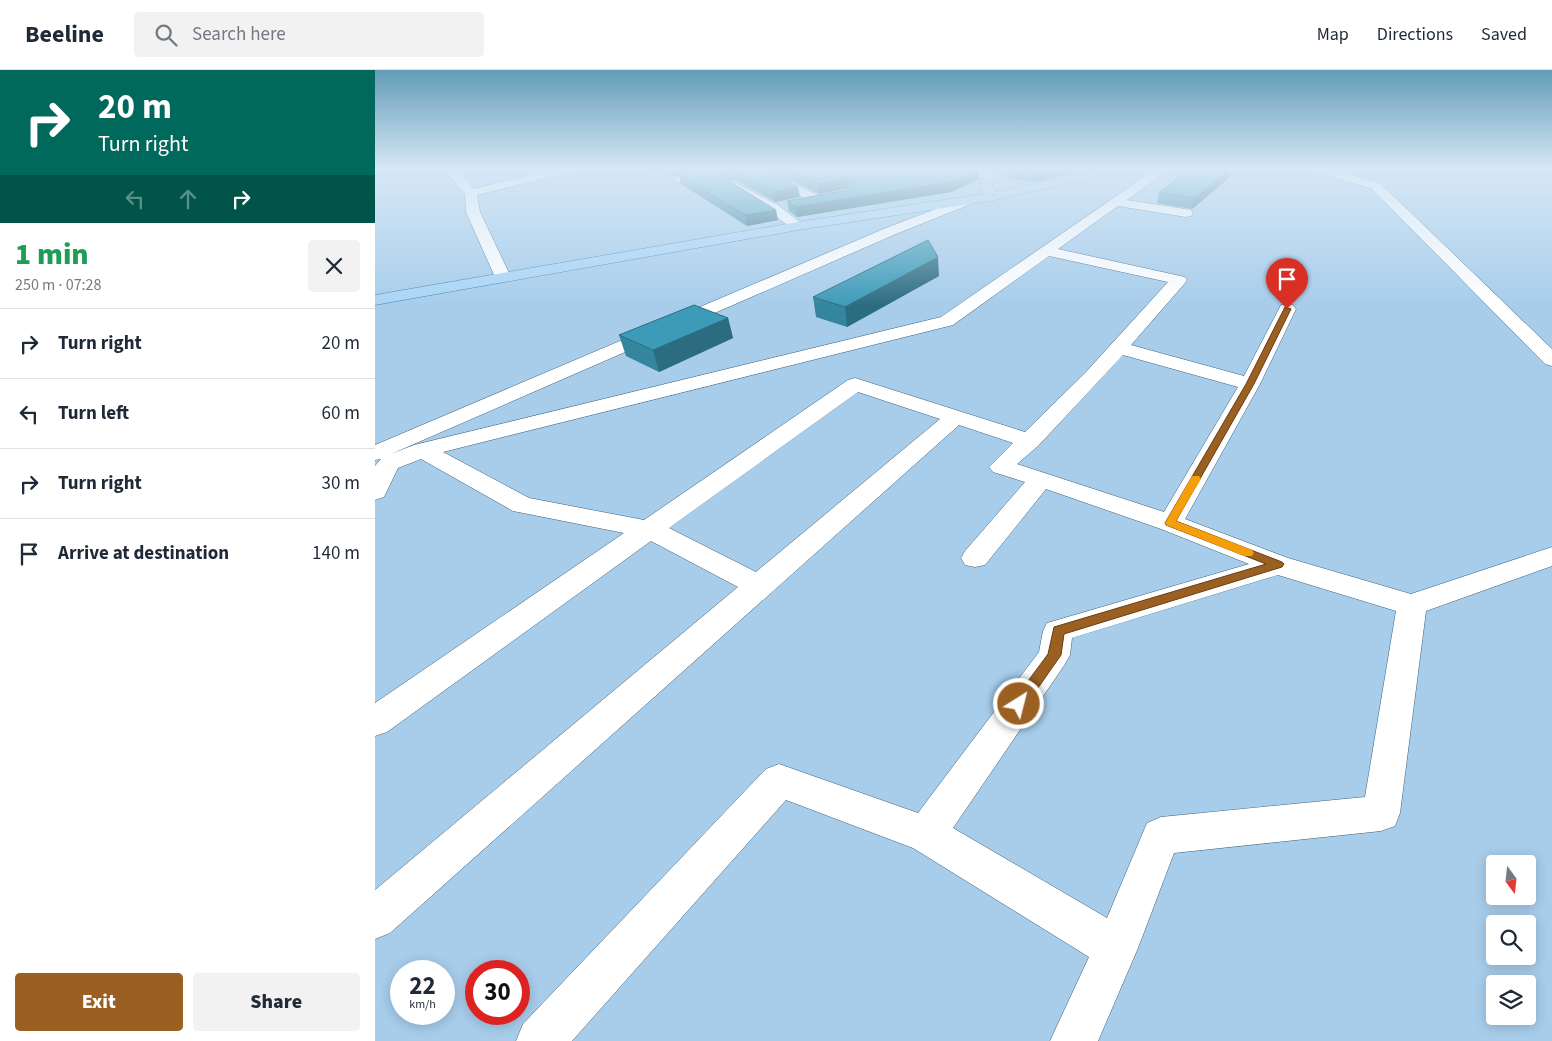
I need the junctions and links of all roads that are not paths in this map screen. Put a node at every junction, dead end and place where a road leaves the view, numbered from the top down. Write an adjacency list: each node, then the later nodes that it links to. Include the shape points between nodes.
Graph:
1 (475, 215): 9 (street)
2 (783, 215): 7 (street)
3 (866, 215): 7 (main road)
4 (931, 215): 17 (street)
5 (1097, 215): 8 (street)
6 (1406, 215): 13 (street)
7 (798, 226): 9 (main road)
8 (1047, 251): 12 (street, via 1179,280); 18 (street, via 947,321)
9 (503, 277): 10 (main road)
10 (375, 300)
11 (1287, 309): 14 (street)
12 (1119, 348): 14 (street); 16 (street)
13 (1552, 360)
14 (1250, 384): 22 (street)
15 (956, 416): 16 (street); 23 (street, via 855,384); 27 (street)
16 (1030, 441): 20 (street, via 1001,467)
17 (399, 442): 18 (street); 19 (street)
18 (422, 450): 21 (street, via 388,464); 23 (street, via 522,504)
19 (375, 453)
20 (1041, 479): 22 (street); 25 (street)
21 (375, 492)
22 (1170, 523): 26 (street)
23 (649, 529): 27 (street); 29 (street)
24 (1552, 556): 28 (street)
25 (975, 558)
26 (1278, 564): 28 (street); 30 (street, via 1058,631 1054,655)
27 (759, 586): 31 (street)
28 (1412, 605): 32 (street, via 1381,813 1161,836)
29 (375, 722)
30 (926, 834): 32 (street); 33 (street, via 779,782)
31 (375, 918)
32 (1115, 948): 34 (street)
33 (540, 1041)
34 (1074, 1041)

